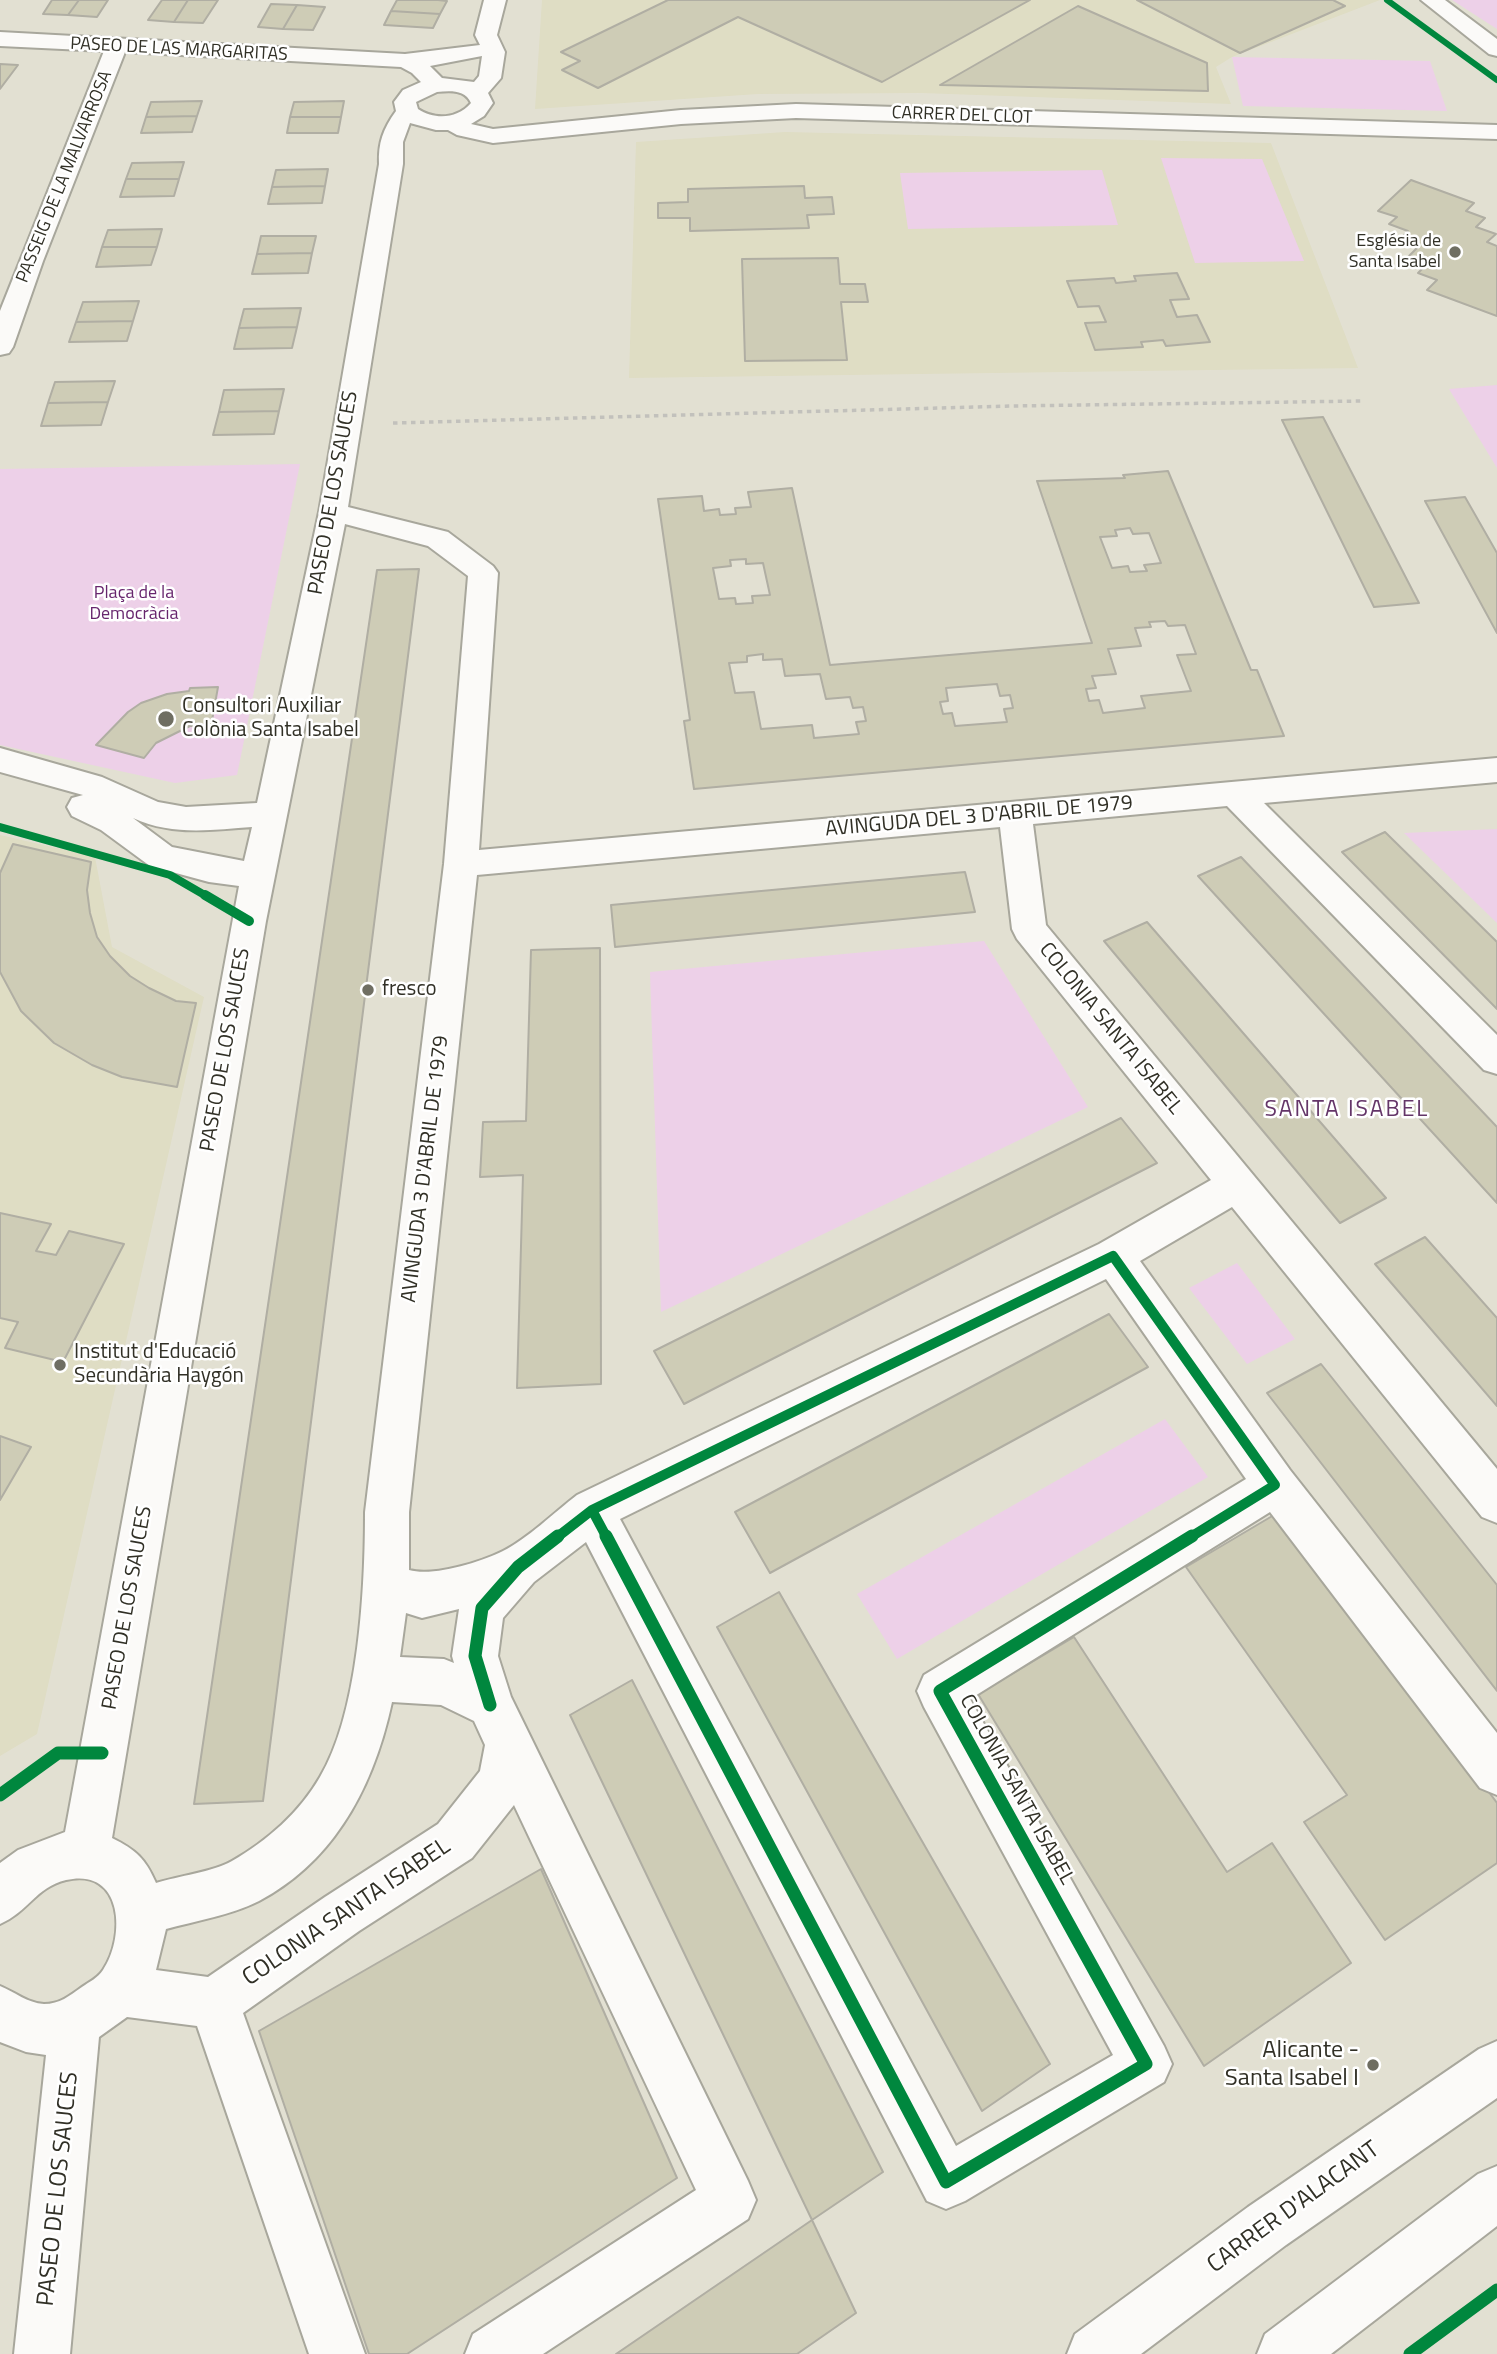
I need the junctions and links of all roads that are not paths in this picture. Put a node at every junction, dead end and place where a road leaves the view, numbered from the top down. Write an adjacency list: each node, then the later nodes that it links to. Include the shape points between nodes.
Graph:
1 (495, 0): 4 (street)
2 (1432, 0): 6 (street)
3 (0, 39): 5 (street, PASEO DE LAS MARGARITAS)
4 (481, 45): 8 (street, PASEO DE LAS MARGARITAS, via 443,58); 9 (street); 10 (street, via 494,52)
5 (117, 46): 7 (street, PASEO DE LAS MARGARITAS); 16 (street, PASSEIG DE LA MALVARROSA, via 21,259)
6 (1497, 49)
7 (359, 61): 8 (street, PASEO DE LAS MARGARITAS); 11 (street, PASEO DE LAS MARGARITAS, via 397,76)
8 (405, 61): 9 (street)
9 (442, 84): 10 (street, via 460,85); 11 (street, via 415,92)
10 (478, 100): 13 (street, via 499,122); 15 (street, via 463,119)
11 (408, 105): 15 (street, CARRER DEL CLOT); 15 (street, PASEO DE LOS SAUCES, via 389,140)
12 (1490, 129): 13 (street, CARRER DEL CLOT, via 796,111)
13 (526, 131): 14 (street, CARRER DEL CLOT)
14 (493, 136): 15 (street); 15 (street, CARRER DEL CLOT, via 464,130)
15 (422, 142): 17 (street, PASEO DE LOS SAUCES)
16 (0, 347)
17 (333, 512): 22 (street, PASEO DE LOS SAUCES); 24 (street, AVINGUDA 3 D'ABRIL DE 1979, via 438,539 483,573)
18 (0, 760): 22 (street, via 90,785 152,813 186,819)
19 (1497, 770): 21 (street, AVINGUDA DEL 3 D'ABRIL DE 1979)
20 (0, 783): 25 (street, via 78,804 113,821 162,857)
21 (1233, 792): 23 (street, AVINGUDA DEL 3 D'ABRIL DE 1979); 26 (street)
22 (272, 814): 25 (street, PASEO DE LOS SAUCES)
23 (1015, 816): 24 (street, AVINGUDA DEL 3 D'ABRIL DE 1979); 27 (street, COLONIA SANTA ISABEL, via 1029,929)
24 (461, 864): 33 (street, AVINGUDA 3 D'ABRIL DE 1979, via 387,1512)
25 (257, 876): 37 (street, PASEO DE LOS SAUCES)
26 (1497, 1059)
27 (1237, 1184): 28 (street, COLONIA SANTA ISABEL); 30 (street, COLONIA SANTA ISABEL)
28 (1113, 1256): 29 (street); 31 (street, COLONIA SANTA ISABEL)
29 (1275, 1485): 31 (street, COLONIA SANTA ISABEL, via 940,1691 1146,2064 946,2182); 36 (street)
30 (1497, 1502)
31 (592, 1510): 32 (street, COLONIA SANTA ISABEL)
32 (518, 1567): 33 (street, COLONIA SANTA ISABEL, via 422,1595); 35 (street, COLONIA SANTA ISABEL, via 482,1608 475,1656)
33 (387, 1586): 34 (street, AVINGUDA 3 D'ABRIL DE 1979)
34 (374, 1678): 35 (street, via 444,1682); 39 (street, via 362,1733 337,1794 298,1844 242,1883)
35 (499, 1724): 41 (street, COLONIA SANTA ISABEL, via 502,1782 455,1841); 48 (street, COLONIA SANTA ISABEL, via 729,2200)
36 (1497, 1771)
37 (85, 1855): 38 (street, via 66,1854 32,1868); 39 (street, via 99,1856 123,1868)
38 (0, 1899)
39 (143, 1911): 40 (street, via 139,1956)
40 (119, 1991): 41 (street); 43 (street)
41 (214, 2003): 47 (street)
42 (0, 2011): 43 (street, via 6,2019 45,2031)
43 (75, 2025): 46 (street, PASEO DE LOS SAUCES)
44 (1497, 2067): 49 (street, CARRER D'ALACANT, via 1267,2226)
45 (1497, 2193): 50 (street)
46 (42, 2354)
47 (337, 2354)
48 (493, 2354)
49 (1095, 2354)
50 (1285, 2354)

